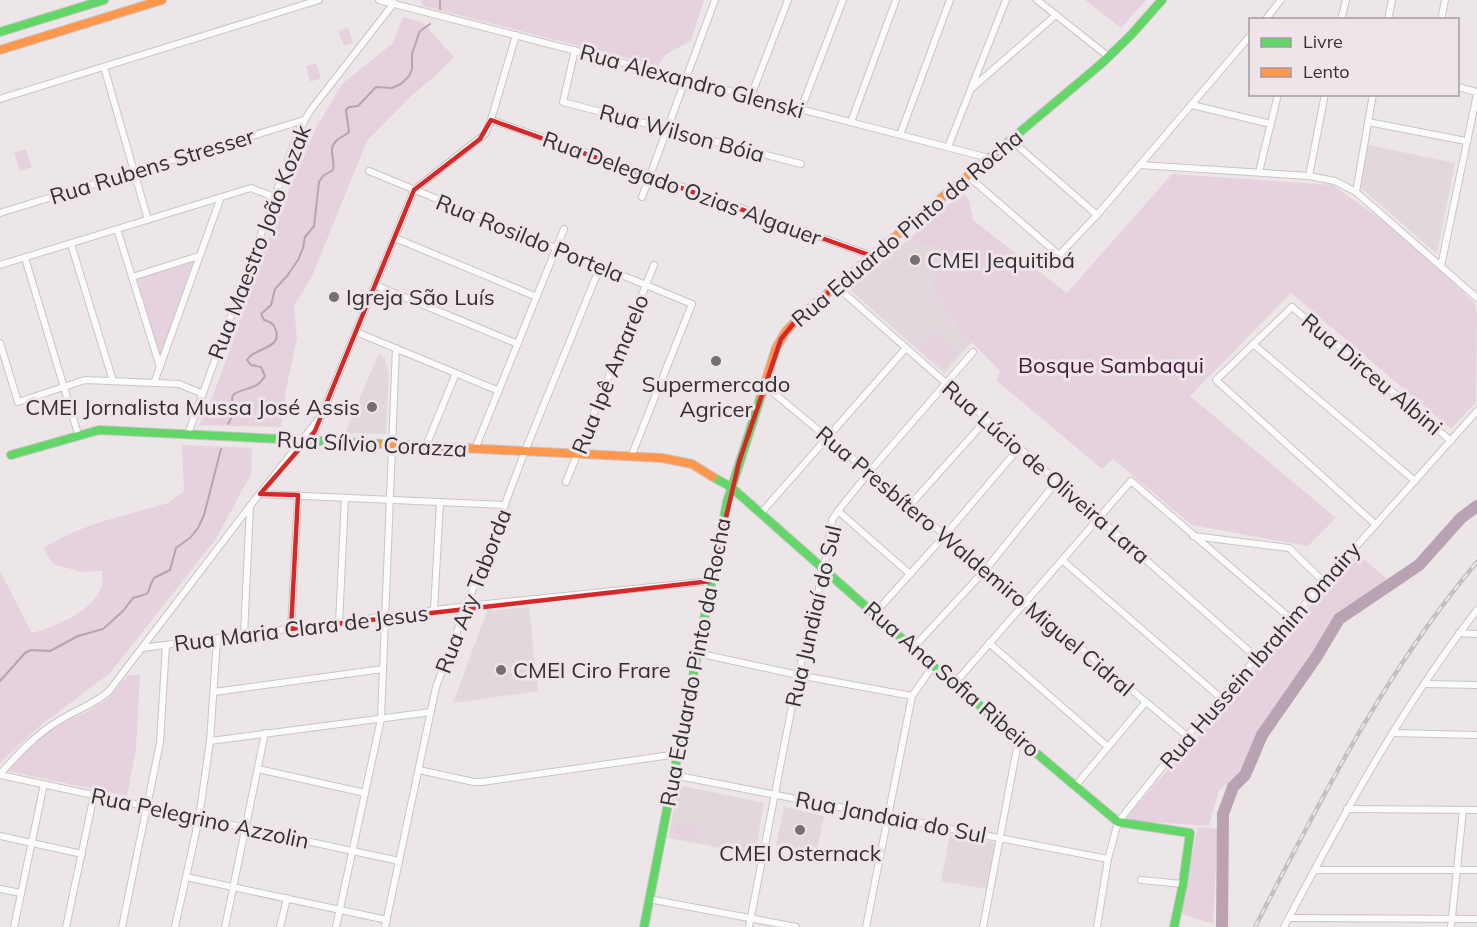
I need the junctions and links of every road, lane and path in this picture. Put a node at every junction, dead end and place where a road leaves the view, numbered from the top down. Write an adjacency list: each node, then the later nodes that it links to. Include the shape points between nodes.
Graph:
1 (104, 0): 23 (main road)
2 (162, 0): 26 (main road)
3 (319, 0): 29 (street)
4 (379, 0): 17 (street, Rua Alexandro Glenski)
5 (715, 0): 30 (street)
6 (788, 0): 34 (street)
7 (843, 0): 40 (street)
8 (896, 0): 43 (street)
9 (950, 0): 47 (street)
10 (1006, 0): 32 (street)
11 (1037, 0): 18 (street)
12 (1162, 0): 28 (main road, Rua Eduardo Pinto da Rocha)
13 (1281, 0): 19 (street)
14 (1346, 0): 20 (street)
15 (1392, 0): 21 (street)
16 (1445, 0): 22 (street)
17 (394, 3): 24 (street, Rua Alexandro Glenski); 41 (street, Rua Maestro João Kozak)
18 (1056, 15): 28 (street); 32 (street)
19 (1266, 18)
20 (1342, 18)
21 (1388, 18)
22 (1441, 18)
23 (0, 32)
24 (516, 35): 27 (street, Rua Alexandro Glenski); 42 (street)
25 (1249, 38): 39 (street)
26 (0, 50)
27 (575, 50): 30 (street, Rua Alexandro Glenski); 46 (street, Rua Wilson Bóia, via 563,102)
28 (1109, 57): 48 (main road, Rua Eduardo Pinto da Rocha)
29 (104, 67): 38 (street); 55 (street)
30 (686, 79): 34 (street, Rua Alexandro Glenski); 46 (street)
31 (1459, 87): 33 (street)
32 (971, 89): 50 (street)
33 (1477, 93): 49 (street)
34 (751, 96): 40 (street, Rua Alexandro Glenski)
35 (1278, 96): 45 (street)
36 (1325, 96): 59 (street)
37 (1373, 96): 44 (street)
38 (0, 99)
39 (1192, 105): 45 (street); 53 (street)
40 (801, 109): 43 (street, Rua Alexandro Glenski)
41 (304, 120): 55 (street, Rua Rubens Stresser); 63 (street, Rua Maestro João Kozak)
42 (491, 120): 57 (street, Rua Delegado Ozias Algauer); 60 (street, via 480,139)
43 (851, 122): 47 (street, Rua Alexandro Glenski)
44 (1368, 122): 49 (street); 61 (street)
45 (1271, 124): 56 (street)
46 (667, 129): 52 (street, Rua Wilson Bóia); 57 (street)
47 (900, 135): 50 (street, Rua Alexandro Glenski)
48 (1011, 140): 51 (main road, Rua Eduardo Pinto da Rocha); 66 (street)
49 (1466, 141): 78 (street)
50 (948, 147): 51 (street, Rua Alexandro Glenski)
51 (989, 158): 58 (main road, Rua Eduardo Pinto da Rocha)
52 (801, 164)
53 (1140, 165): 56 (street); 66 (street)
54 (369, 171): 60 (street, Rua Rosildo Portela)
55 (134, 172): 65 (street, Rua Rubens Stresser); 67 (street)
56 (1259, 172): 59 (street)
57 (650, 175): 64 (street); 74 (street, Rua Delegado Ozias Algauer)
58 (968, 176): 66 (street, via 1059,255); 74 (main road, Rua Eduardo Pinto da Rocha)
59 (1309, 176): 61 (street, via 1335,181)
60 (414, 190): 70 (street); 72 (street, Rua Rosildo Portela)
61 (1356, 192): 78 (street)
62 (221, 197): 63 (street, via 251,188); 67 (street); 73 (street)
63 (274, 197): 101 (street, Rua Maestro João Kozak)
64 (642, 197)
65 (0, 213)
66 (1097, 215)
67 (148, 220): 68 (street)
68 (117, 229): 71 (street); 80 (street)
69 (564, 229): 72 (street)
70 (394, 238): 81 (street); 84 (street)
71 (70, 244): 75 (street); 95 (street)
72 (556, 249): 79 (street, Rua Rosildo Portela); 84 (street)
73 (200, 256): 80 (street); 93 (street)
74 (872, 256): 83 (main road, Rua Eduardo Pinto da Rocha)
75 (25, 258): 77 (street); 99 (street)
76 (654, 265): 82 (street, Rua Ipê Amarelo)
77 (0, 266)
78 (1441, 266): 85 (street)
79 (600, 267): 82 (street, Rua Rosildo Portela); 113 (street, Rua Ary Taborda)
80 (132, 277): 93 (street)
81 (375, 285): 86 (street); 88 (street)
82 (646, 286): 114 (street, Rua Ipê Amarelo); 116 (street, Rua Rosildo Portela, via 692,304)
83 (836, 286): 91 (street, Rua Lúcio de Oliveira Lara); 98 (main road, Rua Eduardo Pinto da Rocha, via 786,331)
84 (537, 297): 88 (street)
85 (1477, 298)
86 (356, 332): 90 (street); 107 (street, via 321,416)
87 (0, 343): 99 (street, via 18,402)
88 (518, 344): 100 (street)
89 (1253, 344): 108 (street, Rua Dirceu Albini, via 1292,307); 119 (street); 133 (street, via 1216,380)
90 (396, 348): 94 (street); 109 (street)
91 (906, 348): 97 (street, Rua Lúcio de Oliveira Lara); 106 (street)
92 (973, 352): 97 (street, Rua Jundiaí do Sul)
93 (160, 367): 96 (street)
94 (456, 373): 100 (street); 110 (street)
95 (113, 381): 96 (street); 99 (street, via 85,380)
96 (154, 383): 101 (street, via 179,384)
97 (946, 383): 103 (street, Rua Lúcio de Oliveira Lara); 117 (street, Rua Jundiaí do Sul)
98 (764, 385): 106 (street, Rua Presbítero Waldemiro Miguel Cidral); 121 (main road, Rua Eduardo Pinto da Rocha)
99 (64, 387): 104 (street)
100 (499, 391): 112 (street)
101 (203, 394): 105 (street, Rua Maestro João Kozak)
102 (1477, 411): 108 (street, Rua Hussein Ibrahim Omairy)
103 (987, 419): 111 (street, Rua Lúcio de Oliveira Lara); 128 (street)
104 (78, 434): 105 (main road, Rua Sílvio Corazza, via 99,430); 115 (main road, Rua Sílvio Corazza)
105 (188, 434): 107 (main road, Rua Sílvio Corazza)
106 (827, 436): 117 (street, Rua Presbítero Waldemiro Miguel Cidral); 131 (street)
107 (303, 440): 109 (main road, Rua Sílvio Corazza); 122 (street)
108 (1451, 441): 119 (street, Rua Hussein Ibrahim Omairy)
109 (392, 445): 110 (main road, Rua Sílvio Corazza); 125 (street)
110 (426, 446): 112 (main road, Rua Sílvio Corazza)
111 (1019, 448): 118 (street, Rua Lúcio de Oliveira Lara); 134 (street)
112 (475, 449): 113 (main road, Rua Sílvio Corazza)
113 (525, 451): 114 (main road, Rua Sílvio Corazza); 127 (street, Rua Ary Taborda)
114 (577, 454): 116 (main road, Rua Sílvio Corazza); 120 (street, Rua Ipê Amarelo)
115 (11, 455)
116 (631, 457): 121 (main road, Rua Sílvio Corazza, via 685,462)
117 (870, 471): 128 (street, Rua Presbítero Waldemiro Miguel Cidral); 130 (street, Rua Jundiaí do Sul)
118 (1057, 481): 132 (street, Rua Lúcio de Oliveira Lara); 138 (street)
119 (1415, 481): 133 (street, Rua Hussein Ibrahim Omairy)
120 (566, 482)
121 (731, 487): 131 (main road, Rua Ana Sofia Ribeiro); 140 (main road, Rua Eduardo Pinto da Rocha)
122 (260, 494): 123 (street); 129 (street)
123 (298, 495): 124 (street); 150 (street)
124 (345, 498): 125 (street); 149 (street)
125 (390, 500): 126 (street); 147 (street)
126 (440, 502): 127 (street); 144 (street)
127 (505, 505): 143 (street, Rua Ary Taborda)
128 (910, 505): 134 (street, Rua Presbítero Waldemiro Miguel Cidral)
129 (250, 506): 153 (street); 157 (street)
130 (837, 511): 137 (street, Rua Jundiaí do Sul); 139 (street)
131 (761, 513): 137 (main road, Rua Ana Sofia Ribeiro)
132 (1098, 517): 135 (street, via 1131,481); 136 (street); 160 (street, Rua Lúcio de Oliveira Lara)
133 (1375, 524): 141 (street, Rua Hussein Ibrahim Omairy)
134 (945, 535): 138 (street, Rua Presbítero Waldemiro Miguel Cidral); 139 (street)
135 (1193, 536): 141 (street, via 1289,548); 148 (street)
136 (1062, 560): 142 (street); 169 (street)
137 (824, 567): 146 (main road, Rua Ana Sofia Ribeiro); 163 (street, Rua Jundiaí do Sul)
138 (986, 569): 142 (street, Rua Presbítero Waldemiro Miguel Cidral); 158 (street)
139 (910, 574): 146 (street)
140 (711, 581): 143 (street, Rua Maria Clara de Jesus); 159 (main road, Rua Eduardo Pinto da Rocha)
141 (1324, 582): 148 (street, Rua Hussein Ibrahim Omairy)
142 (1025, 602): 155 (street); 170 (street, Rua Presbítero Waldemiro Miguel Cidral)
143 (467, 606): 144 (street, Rua Maria Clara de Jesus); 171 (street, Rua Ary Taborda, via 436,687)
144 (434, 610): 147 (street, Rua Maria Clara de Jesus)
145 (1477, 610): 151 (street)
146 (875, 613): 158 (main road, Rua Ana Sofia Ribeiro)
147 (385, 617): 149 (street, Rua Maria Clara de Jesus); 162 (street)
148 (1291, 619): 160 (street, Rua Hussein Ibrahim Omairy)
149 (339, 623): 150 (street, Rua Maria Clara de Jesus)
150 (291, 629): 153 (street, Rua Maria Clara de Jesus)
151 (1459, 633): 152 (street); 165 (street)
152 (1477, 634)
153 (244, 635): 154 (street, Rua Maria Clara de Jesus)
154 (217, 639): 156 (street, Rua Maria Clara de Jesus); 167 (street)
155 (989, 644): 164 (street); 179 (street)
156 (166, 645): 157 (street, Rua Maria Clara de Jesus); 190 (street, via 160,743)
157 (142, 648): 183 (street, via 102,698 44,730)
158 (913, 648): 161 (main road, Rua Ana Sofia Ribeiro)
159 (697, 652): 163 (street); 180 (main road, Rua Eduardo Pinto da Rocha)
160 (1257, 658): 169 (street, Rua Hussein Ibrahim Omairy)
161 (933, 666): 164 (main road, Rua Ana Sofia Ribeiro); 168 (street)
162 (383, 669): 167 (street); 172 (street)
163 (798, 675): 168 (street); 189 (street, Rua Jundiaí do Sul)
164 (954, 684): 177 (main road, Rua Ana Sofia Ribeiro)
165 (1425, 684): 166 (street); 174 (street)
166 (1477, 685)
167 (213, 692): 178 (street)
168 (912, 696): 194 (street)
169 (1221, 698): 176 (street, Rua Hussein Ibrahim Omairy)
170 (1145, 703): 176 (street, Rua Presbítero Waldemiro Miguel Cidral); 179 (street)
171 (431, 712): 172 (street); 182 (street, Rua Ary Taborda)
172 (381, 718): 173 (street); 187 (street)
173 (266, 734): 178 (street); 181 (street)
174 (1392, 734): 175 (street); 191 (street)
175 (1477, 735)
176 (1187, 736): 196 (street, Rua Hussein Ibrahim Omairy)
177 (1019, 737): 186 (main road, Rua Ana Sofia Ribeiro); 199 (street)
178 (210, 741): 195 (street)
179 (1108, 747): 186 (street)
180 (678, 754): 182 (street, via 478,782); 184 (main road, Rua Eduardo Pinto da Rocha)
181 (258, 769): 187 (street); 197 (street)
182 (419, 770): 204 (street, Rua Ary Taborda)
183 (0, 774): 185 (street, Rua Pelegrino Azzolin)
184 (674, 775): 189 (street, Rua Jandaia do Sul); 215 (main road, Rua Eduardo Pinto da Rocha)
185 (44, 784): 188 (street, Rua Pelegrino Azzolin); 200 (street)
186 (1076, 785): 196 (main road, Rua Ana Sofia Ribeiro)
187 (365, 792): 201 (street)
188 (94, 795): 190 (street, Rua Pelegrino Azzolin); 202 (street)
189 (775, 795): 194 (street, Rua Jandaia do Sul); 217 (street, Rua Jundiaí do Sul)
190 (148, 807): 195 (street, Rua Pelegrino Azzolin); 224 (street)
191 (1347, 808): 192 (street); 205 (street)
192 (1463, 810): 193 (street); 206 (street)
193 (1477, 810)
194 (888, 817): 199 (street, Rua Jandaia do Sul); 232 (street)
195 (199, 818): 197 (street, Rua Pelegrino Azzolin); 208 (street)
196 (1118, 822): 203 (street, Rua Hussein Ibrahim Omairy); 210 (main road, via 1190,833)
197 (246, 828): 201 (street, Rua Pelegrino Azzolin); 211 (street)
198 (0, 836): 200 (street)
199 (1000, 838): 203 (street, Rua Jandaia do Sul); 233 (street)
200 (32, 843): 202 (street); 213 (street)
201 (353, 851): 204 (street, Rua Pelegrino Azzolin); 216 (street)
202 (82, 854): 223 (street)
203 (1108, 859): 234 (street, Rua Hussein Ibrahim Omairy)
204 (399, 861): 221 (street, Rua Ary Taborda)
205 (1314, 870): 206 (street); 218 (street)
206 (1457, 870): 207 (street); 219 (street)
207 (1477, 870)
208 (186, 877): 211 (street); 225 (street)
209 (1141, 880): 210 (street)
210 (1183, 884): 235 (main road)
211 (233, 887): 214 (street); 226 (street)
212 (0, 889): 213 (street)
213 (21, 893): 222 (street)
214 (286, 898): 216 (street); 227 (street)
215 (650, 899): 217 (street); 229 (main road, Rua Eduardo Pinto da Rocha)
216 (340, 910): 221 (street); 228 (street)
217 (751, 918): 230 (street, Rua Jundiaí do Sul); 231 (street)
218 (1289, 918): 219 (street); 236 (street)
219 (1452, 919): 220 (street); 237 (street)
220 (1477, 919)
221 (386, 924)
222 (14, 927)
223 (66, 927)
224 (122, 927)
225 (175, 927)
226 (225, 927)
227 (280, 927)
228 (336, 927)
229 (644, 927)
230 (749, 927)
231 (796, 927)
232 (866, 927)
233 (983, 927)
234 (1097, 927)
235 (1174, 927)
236 (1284, 927)
237 (1452, 927)

